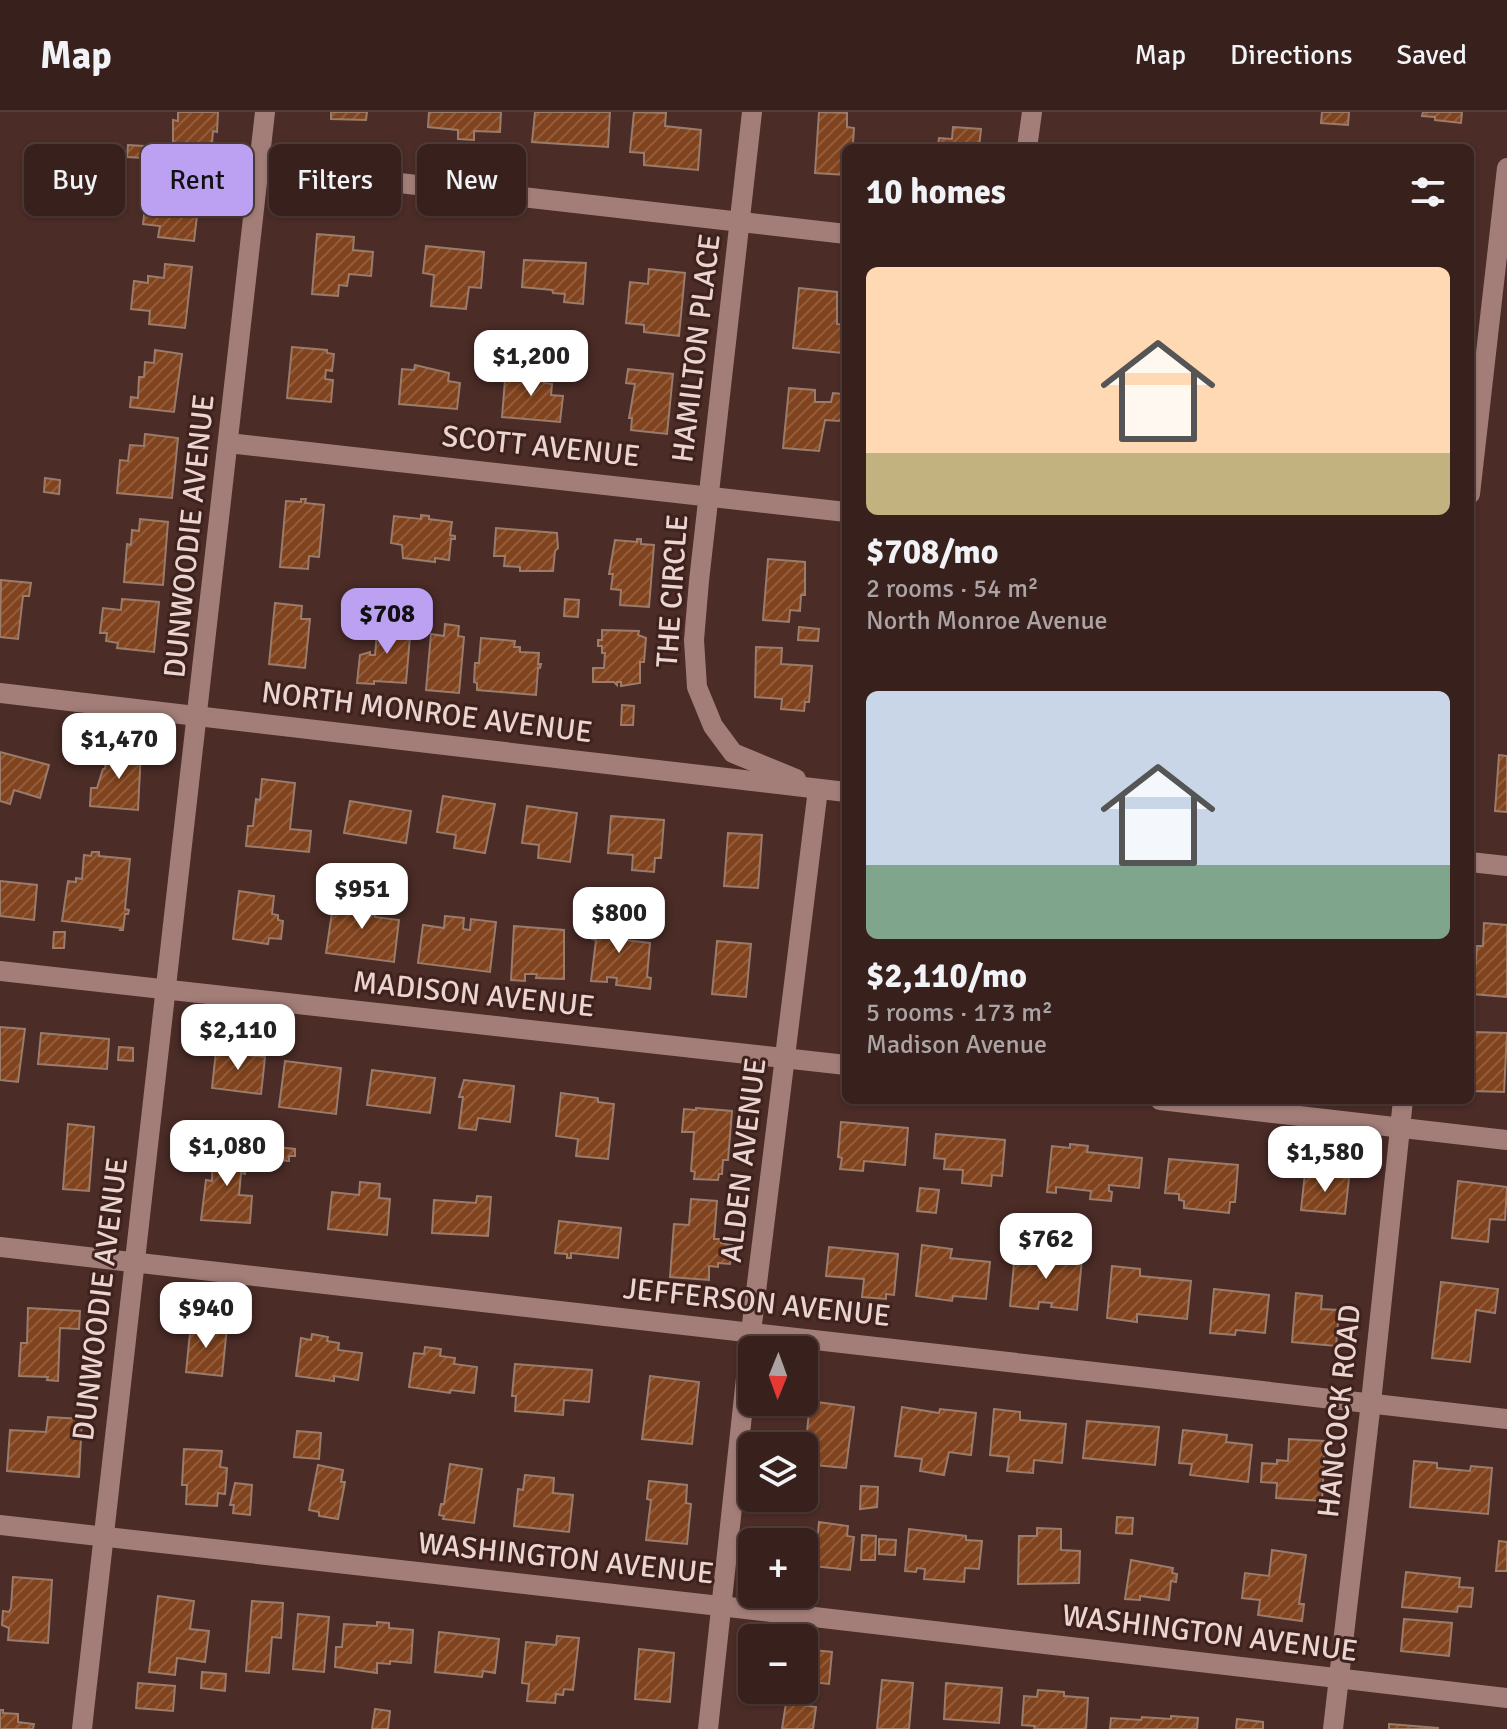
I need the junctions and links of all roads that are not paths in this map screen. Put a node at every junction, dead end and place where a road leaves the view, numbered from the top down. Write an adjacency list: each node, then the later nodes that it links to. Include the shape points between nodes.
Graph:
1 (265, 112): 5 (street, DUNWOODIE AVENUE)
2 (752, 112): 7 (street, HAMILTON PLACE)
3 (1032, 112): 4 (street)
4 (1028, 144)
5 (259, 167): 7 (street); 11 (street, DUNWOODIE AVENUE)
6 (1507, 168): 9 (street)
7 (741, 223): 8 (street); 12 (street, HAMILTON PLACE)
8 (842, 234)
9 (1480, 309): 10 (street)
10 (1474, 420)
11 (228, 443): 12 (street, SCOTT AVENUE); 15 (street, DUNWOODIE AVENUE)
12 (709, 495): 13 (street, SCOTT AVENUE); 17 (street, THE CIRCLE, via 694,640 697,687 713,726 733,753)
13 (842, 512)
14 (0, 693): 15 (street, NORTH MONROE AVENUE)
15 (200, 715): 17 (street, NORTH MONROE AVENUE); 22 (street, DUNWOODIE AVENUE)
16 (842, 785): 17 (street)
17 (818, 789): 18 (street, NORTH MONROE AVENUE); 23 (street, ALDEN AVENUE)
18 (842, 792)
19 (1474, 862): 20 (street)
20 (1507, 866)
21 (0, 971): 22 (street, MADISON AVENUE)
22 (167, 990): 23 (street, MADISON AVENUE); 30 (street, DUNWOODIE AVENUE)
23 (786, 1058): 24 (street, MADISON AVENUE); 31 (street, ALDEN AVENUE)
24 (842, 1065)
25 (1196, 1104): 27 (street)
26 (1403, 1104): 27 (street, HANCOCK ROAD)
27 (1400, 1127): 28 (street); 32 (street, HANCOCK ROAD)
28 (1507, 1140)
29 (0, 1247): 30 (street, JEFFERSON AVENUE)
30 (134, 1262): 31 (street, JEFFERSON AVENUE); 35 (street, DUNWOODIE AVENUE)
31 (751, 1332): 32 (street, JEFFERSON AVENUE); 36 (street, ALDEN AVENUE)
32 (1371, 1402): 33 (street, JEFFERSON AVENUE); 37 (street, HANCOCK ROAD)
33 (1507, 1419)
34 (0, 1525): 35 (street, WASHINGTON AVENUE)
35 (103, 1537): 36 (street, WASHINGTON AVENUE); 39 (street, DUNWOODIE AVENUE)
36 (720, 1606): 37 (street, WASHINGTON AVENUE); 40 (street, ALDEN AVENUE)
37 (1339, 1678): 38 (street, WASHINGTON AVENUE); 41 (street, HANCOCK ROAD)
38 (1507, 1698)
39 (82, 1729)
40 (708, 1729)
41 (1333, 1729)

